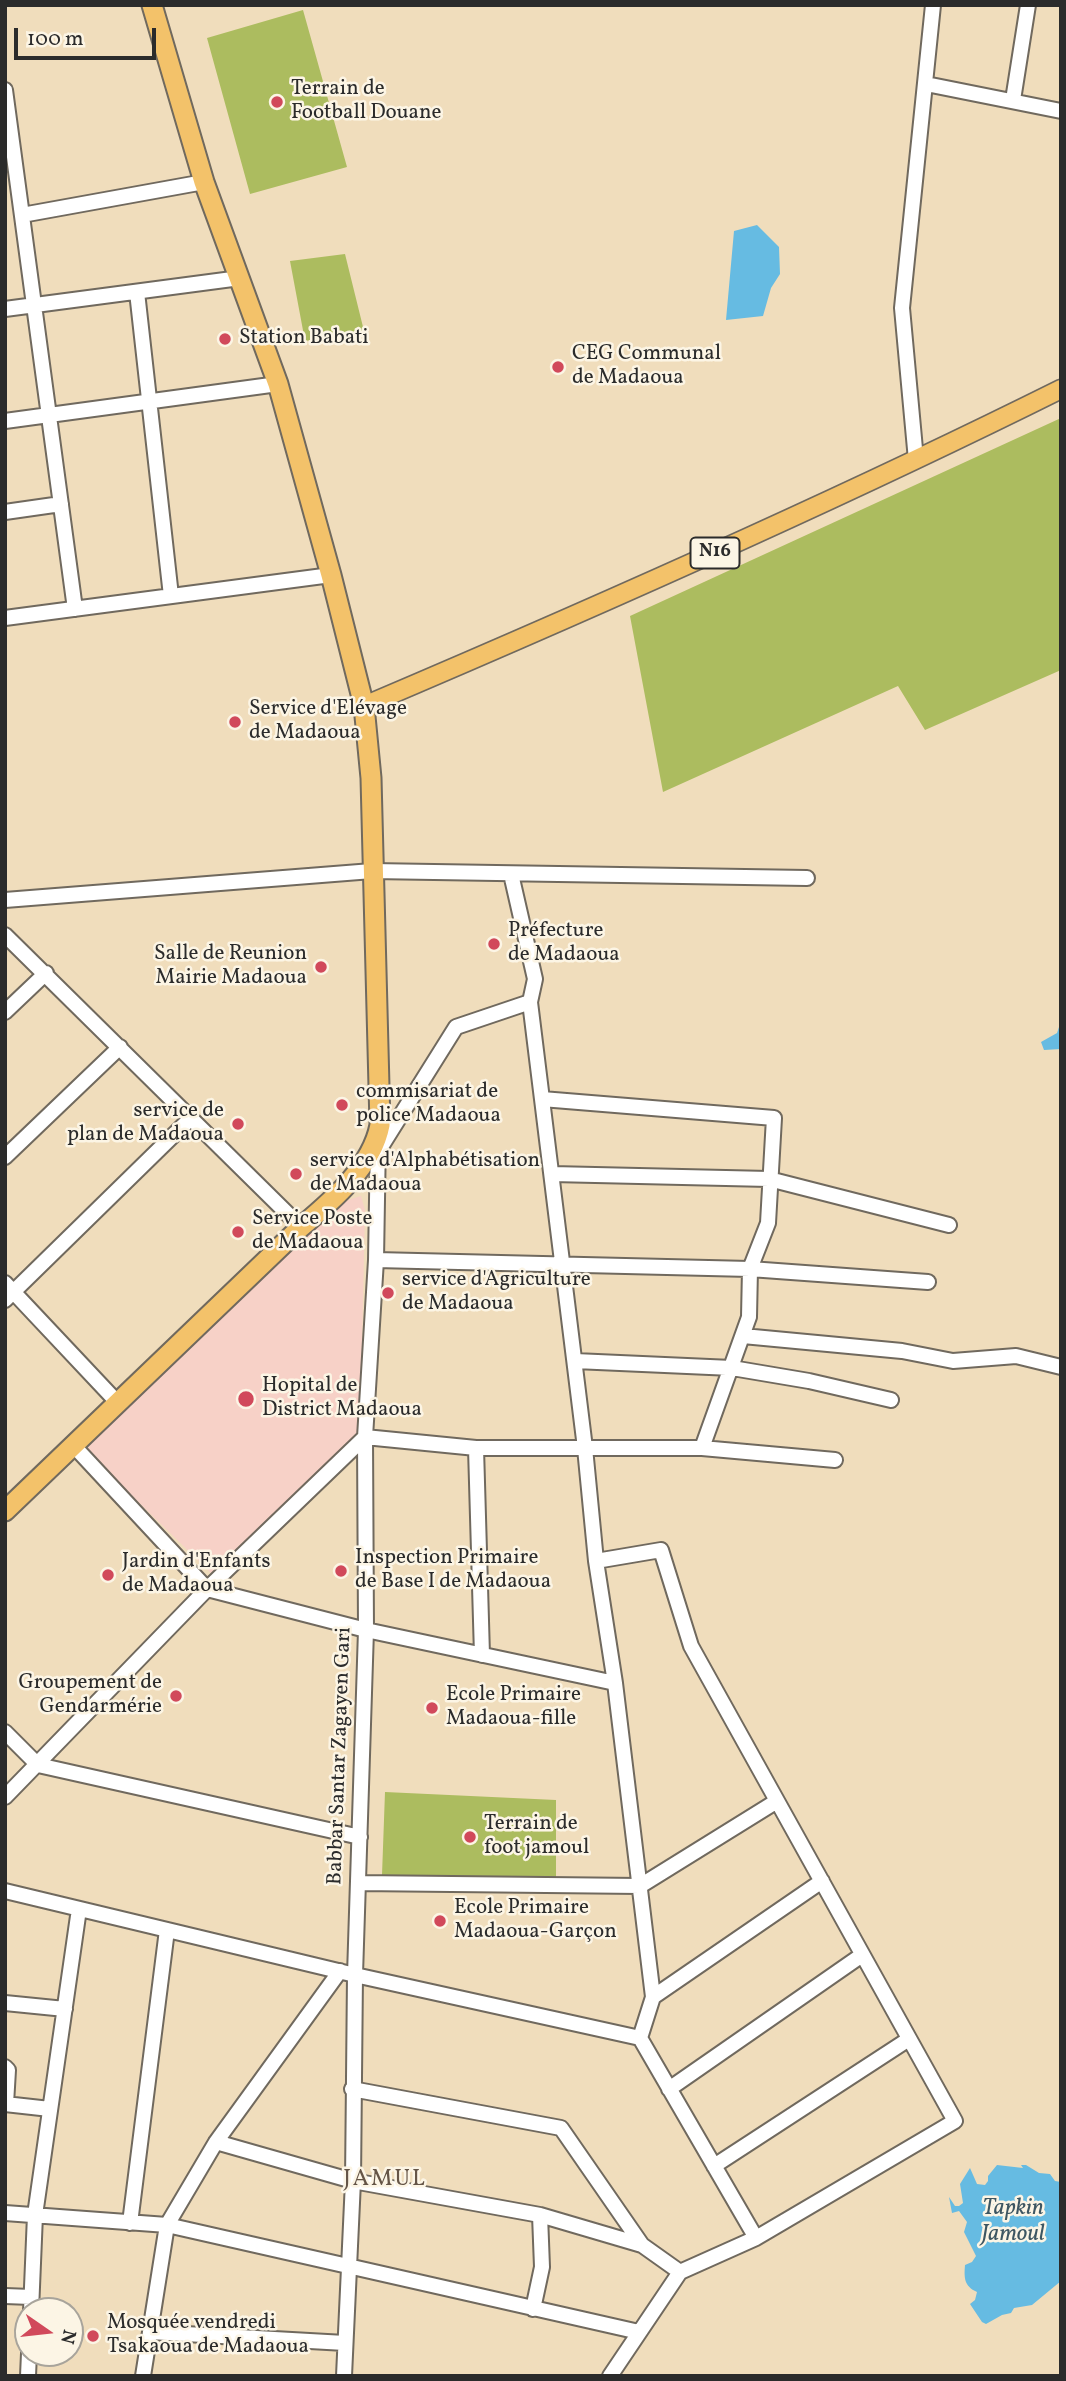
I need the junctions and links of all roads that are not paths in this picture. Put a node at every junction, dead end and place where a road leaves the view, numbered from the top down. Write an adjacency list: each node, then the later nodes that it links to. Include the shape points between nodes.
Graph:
1 (152, 5): 9 (highway)
2 (933, 5): 4 (street)
3 (1028, 5): 6 (street)
4 (926, 84): 6 (street); 20 (street, via 902,308)
5 (5, 90): 8 (street)
6 (1013, 100): 7 (street)
7 (1061, 111)
8 (7, 117): 10 (street)
9 (204, 182): 10 (street); 11 (highway)
10 (22, 215): 13 (street)
11 (240, 278): 12 (street); 15 (highway)
12 (137, 292): 13 (street); 17 (street)
13 (34, 305): 14 (street); 18 (street)
14 (5, 309)
15 (278, 384): 17 (street); 23 (highway)
16 (1061, 389): 20 (main road, N16)
17 (150, 402): 18 (street); 24 (street)
18 (49, 415): 19 (street); 21 (street)
19 (5, 421)
20 (916, 460): 27 (main road, N16, via 629,593)
21 (61, 504): 22 (street); 25 (street)
22 (5, 512)
23 (331, 575): 24 (street); 27 (highway)
24 (171, 596): 25 (street)
25 (75, 609): 26 (street)
26 (5, 618)
27 (364, 706): 28 (highway, via 371,778)
28 (372, 871): 29 (street); 31 (street); 39 (highway)
29 (511, 874): 30 (street); 34 (street, via 535,979)
30 (807, 878)
31 (5, 900)
32 (5, 935): 33 (street)
33 (46, 973): 35 (street); 36 (street)
34 (530, 1002): 37 (street); 39 (street, via 456,1027)
35 (5, 1012)
36 (120, 1047): 38 (street); 40 (street)
37 (542, 1099): 41 (street); 42 (street, via 774,1118)
38 (191, 1118): 44 (street); 49 (street)
39 (378, 1144): 44 (highway, via 331,1202); 45 (street, Babbar Santar Zagayen Gari)
40 (5, 1157)
41 (552, 1174): 42 (street); 46 (street)
42 (769, 1179): 43 (street); 47 (street, via 768,1223)
43 (949, 1225)
44 (301, 1227): 55 (highway)
45 (376, 1260): 46 (street); 56 (street, Babbar Santar Zagayen Gari)
46 (563, 1263): 47 (street); 51 (street)
47 (750, 1269): 48 (street); 50 (street, via 749,1317)
48 (928, 1282)
49 (8, 1292): 55 (street)
50 (743, 1336): 52 (street, via 902,1351 953,1361 1016,1356); 53 (street)
51 (575, 1361): 53 (street); 59 (street)
52 (1061, 1367)
53 (732, 1368): 54 (street); 60 (street)
54 (891, 1400)
55 (117, 1402): 57 (highway)
56 (365, 1437): 58 (street); 64 (street); 65 (street, Babbar Santar Zagayen Gari)
57 (73, 1445): 62 (highway); 64 (street)
58 (476, 1448): 59 (street); 66 (street)
59 (586, 1448): 60 (street); 63 (street)
60 (702, 1448): 61 (street)
61 (835, 1460)
62 (5, 1511)
63 (596, 1561): 67 (street); 71 (street, via 661,1550 691,1646)
64 (207, 1589): 65 (street); 69 (street)
65 (366, 1630): 66 (street); 72 (street, Babbar Santar Zagayen Gari)
66 (482, 1655): 67 (street)
67 (615, 1683): 75 (street)
68 (5, 1732): 69 (street)
69 (38, 1765): 70 (street); 72 (street)
70 (5, 1797)
71 (777, 1801): 73 (street); 75 (street)
72 (360, 1837): 74 (street, Babbar Santar Zagayen Gari)
73 (822, 1881): 79 (street); 82 (street)
74 (358, 1883): 75 (street); 81 (street, Babbar Santar Zagayen Gari)
75 (640, 1886): 82 (street)
76 (5, 1891): 77 (street)
77 (79, 1909): 78 (street); 84 (street)
78 (167, 1930): 80 (street); 98 (street)
79 (862, 1955): 86 (street); 88 (street)
80 (340, 1971): 81 (street); 92 (street)
81 (355, 1975): 85 (street); 89 (street, Babbar Santar Zagayen Gari)
82 (653, 1997): 85 (street)
83 (5, 2003): 84 (street)
84 (65, 2009): 91 (street)
85 (640, 2038): 88 (street)
86 (909, 2039): 93 (street); 100 (street, via 955,2121)
87 (5, 2067): 90 (street)
88 (670, 2089): 93 (street)
89 (352, 2090): 94 (street, Babbar Santar Zagayen Gari); 101 (street, via 561,2128)
90 (6, 2104): 91 (street)
91 (50, 2109): 96 (street)
92 (216, 2142): 94 (street); 99 (street)
93 (714, 2166): 100 (street)
94 (353, 2182): 97 (street); 102 (street, Babbar Santar Zagayen Gari)
95 (5, 2213): 96 (street)
96 (35, 2215): 98 (street); 104 (street)
97 (540, 2215): 101 (street); 105 (street, via 542,2267)
98 (130, 2223): 99 (street)
99 (167, 2225): 102 (street); 106 (street)
100 (756, 2238): 103 (street)
101 (642, 2245): 103 (street)
102 (348, 2266): 105 (street); 108 (street, Babbar Santar Zagayen Gari)
103 (680, 2272): 107 (street)
104 (31, 2297)
105 (533, 2309): 107 (street)
106 (150, 2332): 108 (street); 109 (street)
107 (639, 2332): 111 (street)
108 (345, 2343): 110 (street, Babbar Santar Zagayen Gari)
109 (144, 2376)
110 (344, 2376)
111 (610, 2376)

